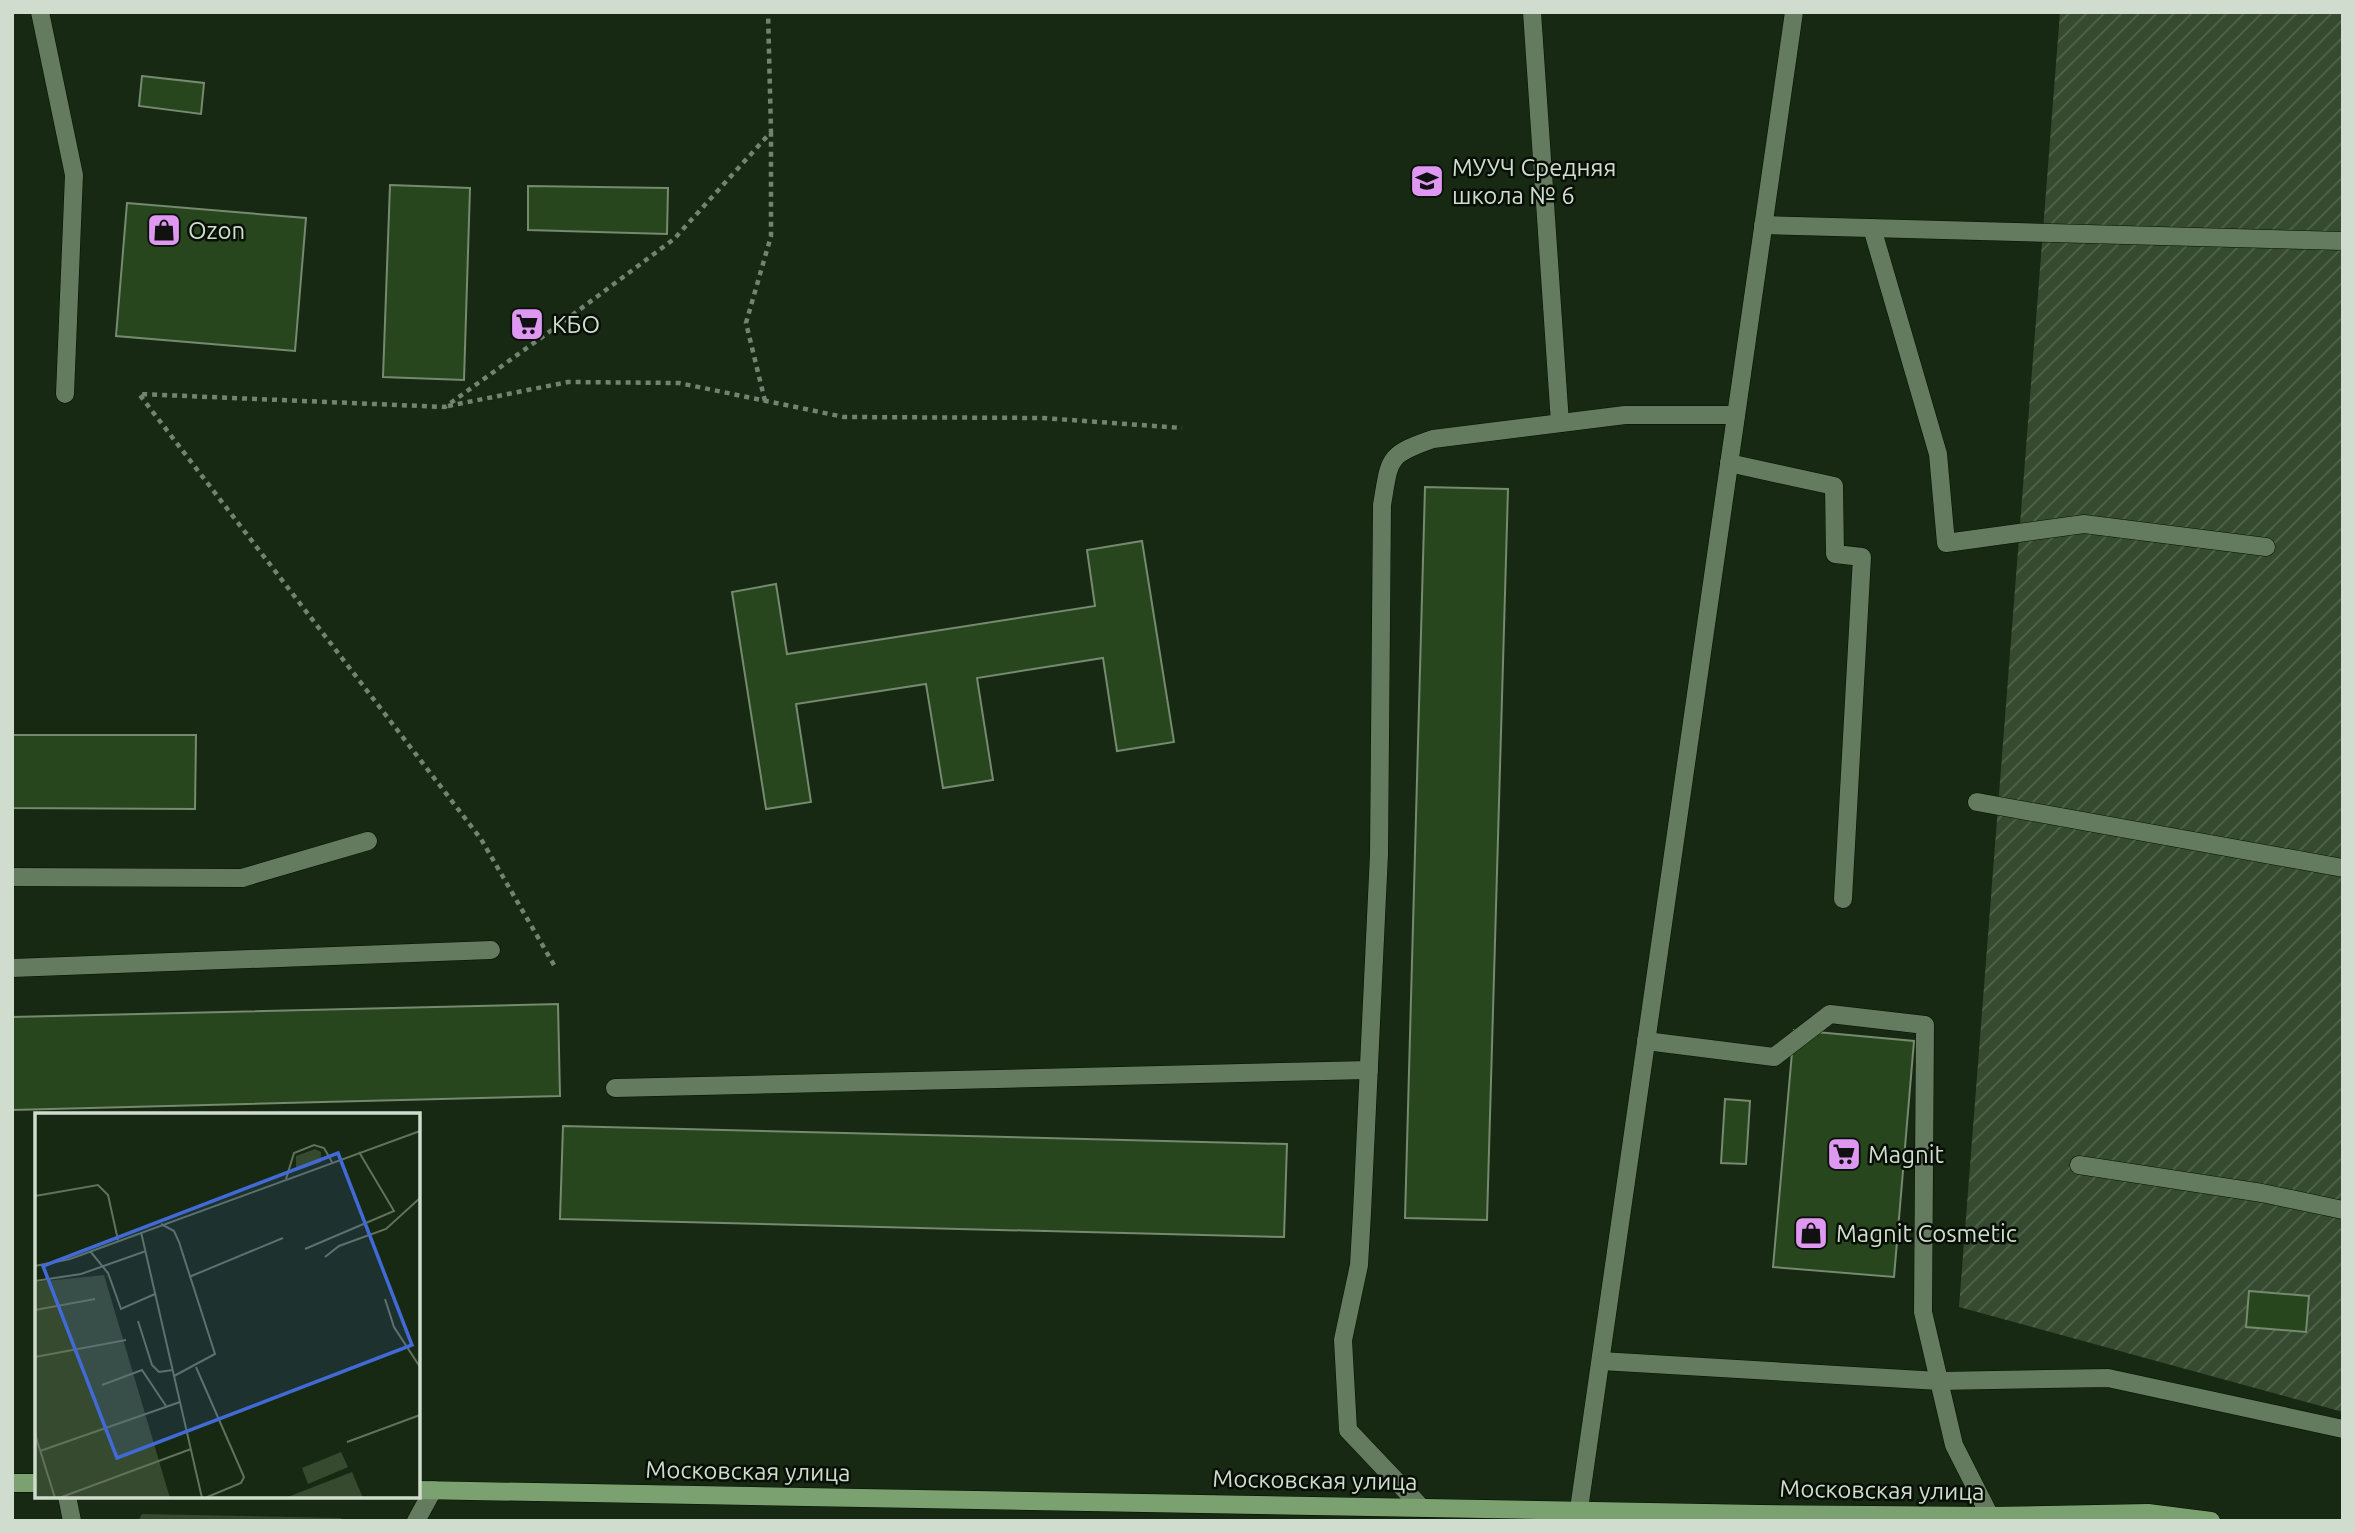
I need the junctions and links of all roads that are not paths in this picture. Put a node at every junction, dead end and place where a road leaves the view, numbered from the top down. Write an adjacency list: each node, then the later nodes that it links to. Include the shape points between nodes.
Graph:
1 (40, 12): 7 (street, via 74,175)
2 (1532, 12): 9 (street)
3 (1794, 12): 4 (street)
4 (1763, 225): 5 (street); 8 (street)
5 (1872, 228): 6 (street); 11 (street, via 1938,454 1946,543 2084,524)
6 (2343, 241)
7 (65, 394)
8 (1736, 415): 9 (street, via 1625,415); 10 (street)
9 (1560, 423): 20 (street, via 1433,439 1404,449 1389,465 1382,505 1379,854)
10 (1729, 463): 16 (street, via 1835,486 1835,554 1862,557); 19 (street)
11 (2266, 547)
12 (1978, 802): 14 (street)
13 (368, 841): 15 (street, via 242,878)
14 (2343, 868)
15 (12, 877)
16 (1843, 899)
17 (491, 950): 18 (street)
18 (12, 968)
19 (1646, 1041): 24 (street); 25 (street, via 1774,1057 1830,1014 1925,1025 1923,1312)
20 (1369, 1070): 21 (street); 31 (street, via 1359,1265 1343,1340 1349,1430)
21 (615, 1088)
22 (2080, 1165): 23 (street)
23 (2343, 1210)
24 (1601, 1361): 25 (street); 32 (street)
25 (1939, 1381): 26 (street, via 2108,1378); 33 (street, via 1954,1445)
26 (2343, 1429)
27 (12, 1483): 28 (main road)
28 (35, 1483)
29 (425, 1490): 31 (main road, Московская улица); 36 (street)
30 (67, 1498): 35 (street)
31 (1420, 1506): 32 (main road, Московская улица)
32 (1579, 1509): 34 (main road, Московская улица)
33 (1990, 1516): 34 (main road, Московская улица); 37 (main road, Московская улица, via 2148,1513)
34 (1761, 1517)
35 (72, 1521)
36 (416, 1521)
37 (2211, 1521)

